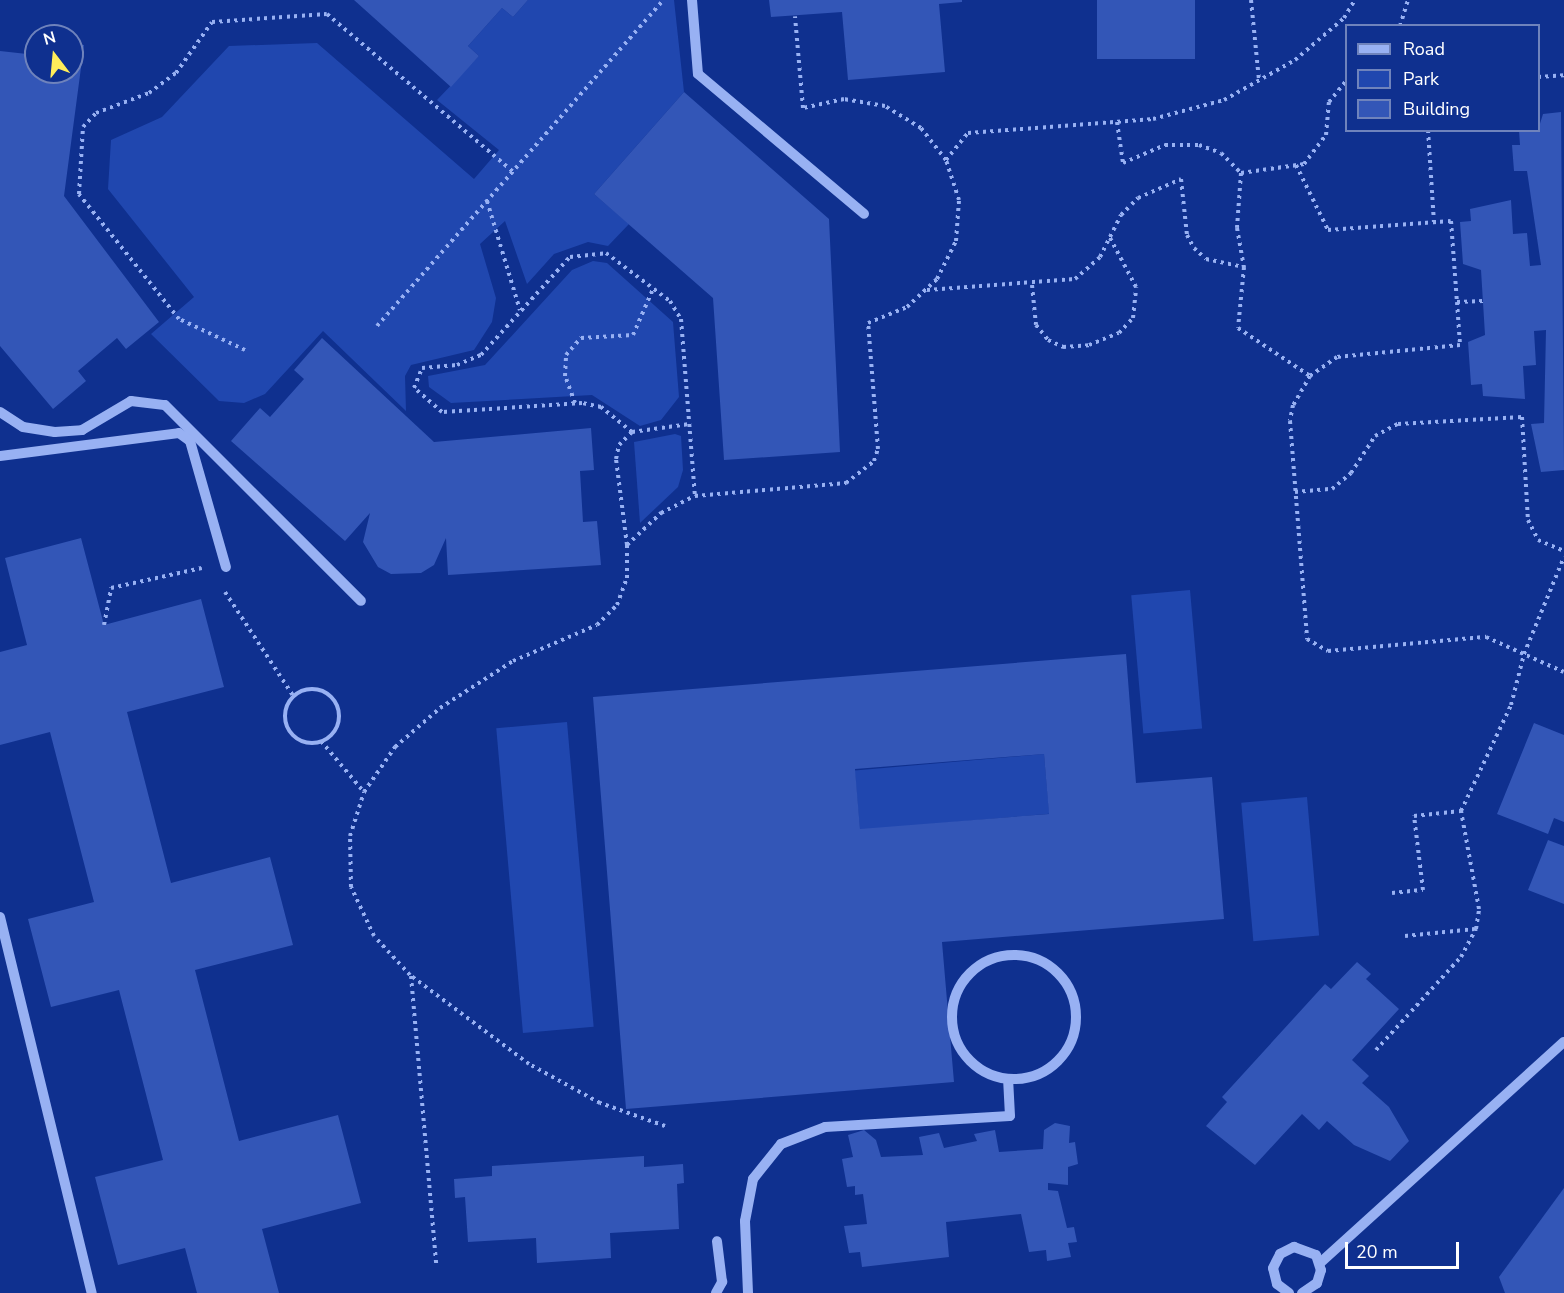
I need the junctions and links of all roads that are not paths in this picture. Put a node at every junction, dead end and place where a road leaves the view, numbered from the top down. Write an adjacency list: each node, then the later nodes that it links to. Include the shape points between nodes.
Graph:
1 (692, 0): 2 (street, via 698,74)
2 (864, 214)
3 (0, 412): 6 (street, via 23,427 56,432 82,430 131,401 165,405)
4 (0, 456): 5 (street, via 179,433 190,441)
5 (226, 567)
6 (361, 601)
7 (0, 918): 14 (street)
8 (1564, 1042): 11 (street)
9 (1008, 1079): 9 (street, via 980,1068 959,1047 953,1008 959,989 988,961 1028,957 1062,978 1073,995 1075,1026 1064,1055 1048,1069); 16 (street, via 1010,1116 825,1127 781,1144 753,1179 745,1221)
10 (717, 1241): 15 (street, via 722,1282)
11 (1320, 1263): 12 (street); 13 (street, via 1302,1247 1286,1249 1273,1268)
12 (1310, 1291)
13 (1285, 1292)
14 (92, 1293)
15 (716, 1293)
16 (748, 1293)

